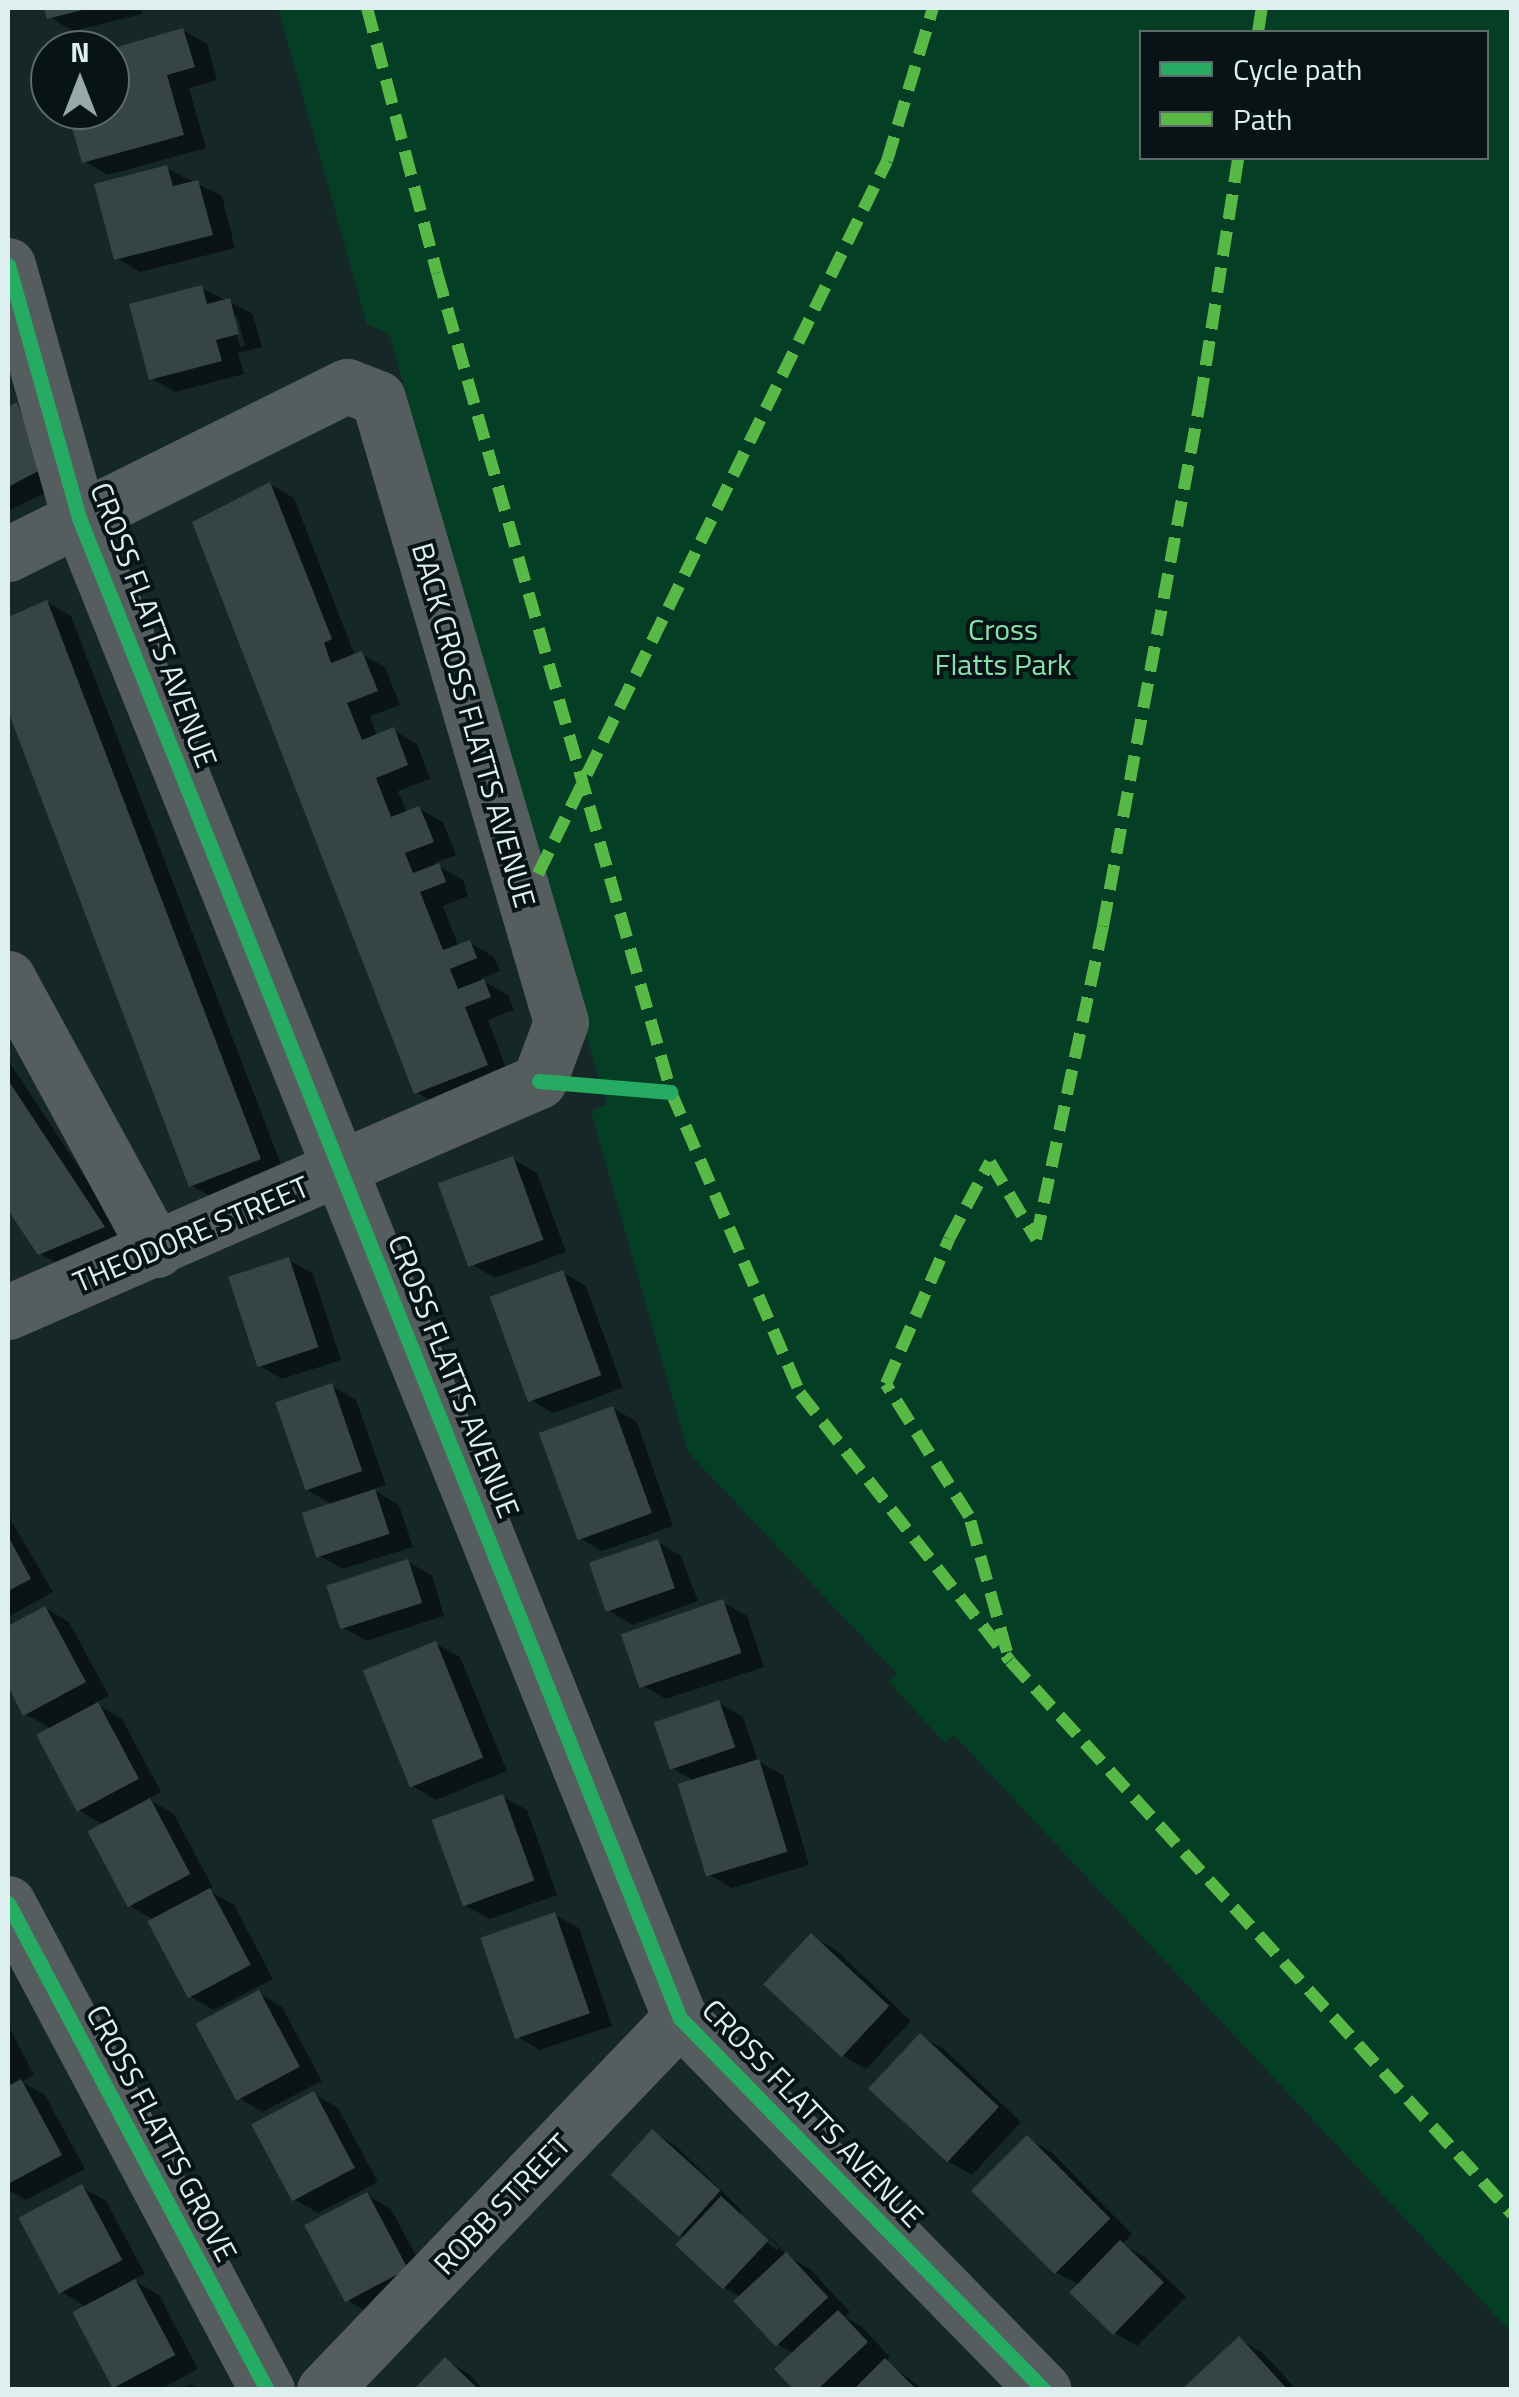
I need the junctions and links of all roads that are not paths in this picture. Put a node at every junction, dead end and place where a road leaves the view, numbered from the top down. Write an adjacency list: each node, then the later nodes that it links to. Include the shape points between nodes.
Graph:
1 (11, 296): 2 (street, CROSS FLATTS AVENUE)
2 (79, 518): 3 (street); 5 (street, BACK CROSS FLATTS AVENUE, via 347,386 378,398 561,1022); 6 (street, CROSS FLATTS AVENUE)
3 (8, 554)
4 (8, 978): 7 (street)
5 (539, 1082): 6 (street, THEODORE STREET)
6 (341, 1170): 7 (street, THEODORE STREET); 10 (street, CROSS FLATTS AVENUE)
7 (156, 1250): 8 (street, THEODORE STREET)
8 (8, 1312)
9 (8, 1903): 11 (street, CROSS FLATTS GROVE)
10 (680, 2018): 12 (street, ROBB STREET); 13 (street, CROSS FLATTS AVENUE)
11 (267, 2390)
12 (324, 2390)
13 (1044, 2390)

